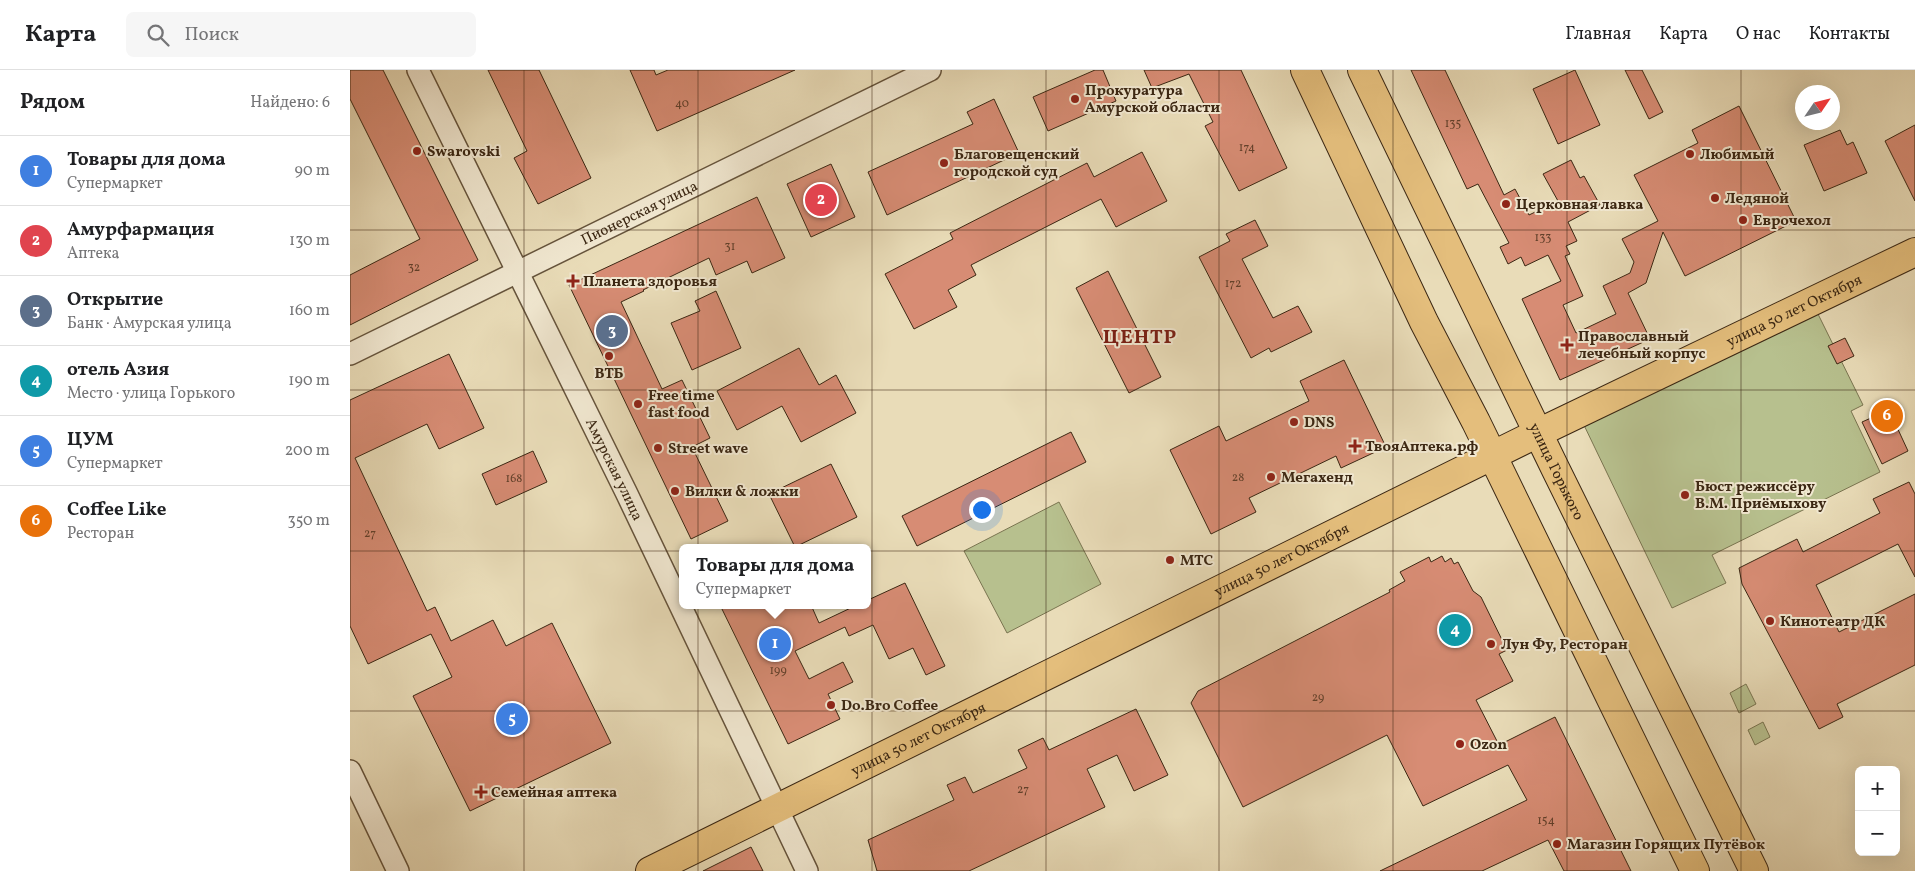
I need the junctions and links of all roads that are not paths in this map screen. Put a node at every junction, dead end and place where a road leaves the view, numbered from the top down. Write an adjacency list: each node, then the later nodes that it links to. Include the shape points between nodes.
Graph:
1 (418, 70): 6 (street, Амурская улица)
2 (930, 70): 6 (street, Пионерская улица)
3 (1305, 70): 9 (main road, via 1424,322)
4 (1362, 70): 8 (main road, улица Горького)
5 (1915, 252): 8 (main road, улица 50 лет Октября)
6 (517, 272): 7 (street, Пионерская улица); 10 (street, Амурская улица)
7 (350, 354)
8 (1538, 433): 9 (main road, улица 50 лет Октября); 18 (main road, улица Горького)
9 (1492, 456): 13 (main road, улица 50 лет Октября); 17 (main road)
10 (679, 603)
11 (682, 609): 13 (street, Амурская улица)
12 (350, 771): 14 (street)
13 (777, 809): 15 (main road, улица 50 лет Октября); 16 (street, Амурская улица)
14 (398, 871)
15 (650, 871)
16 (807, 871)
17 (1695, 871)
18 (1754, 871)

